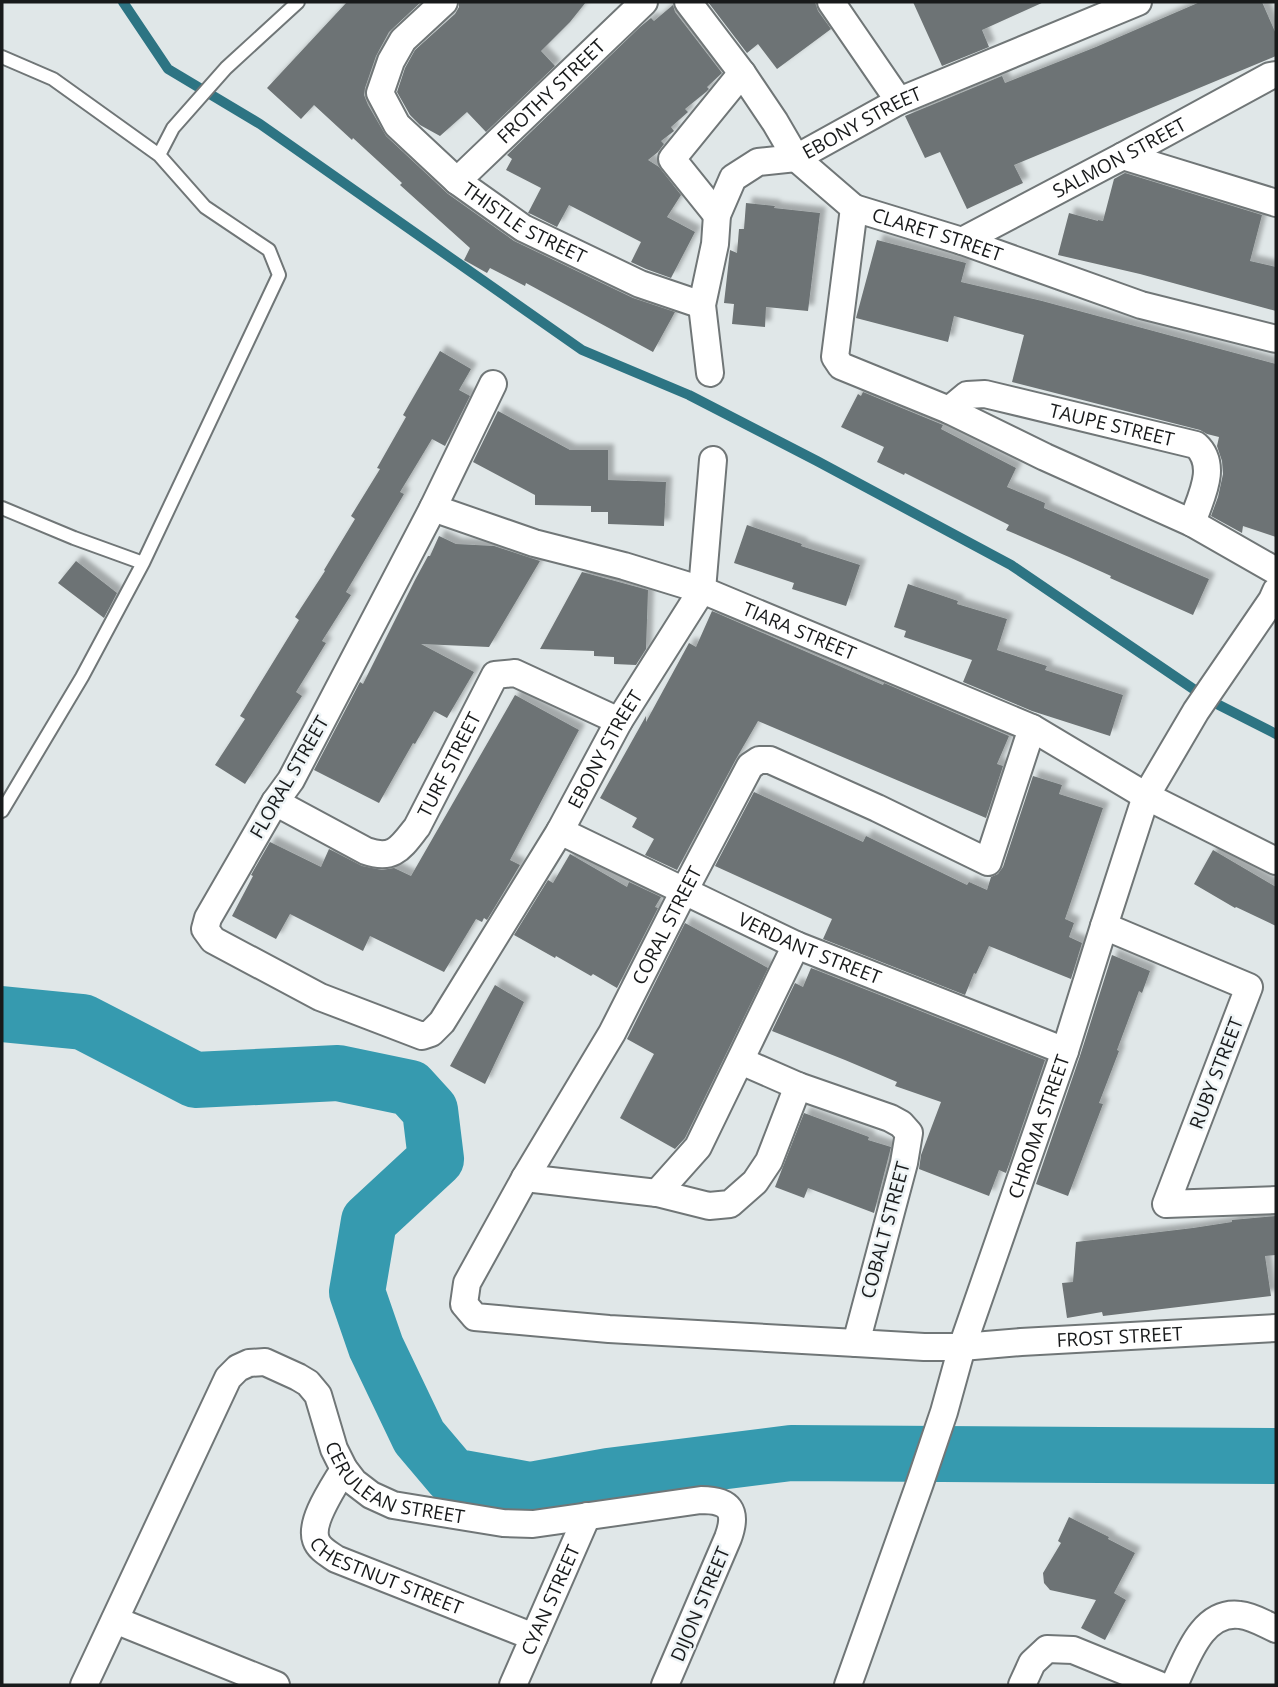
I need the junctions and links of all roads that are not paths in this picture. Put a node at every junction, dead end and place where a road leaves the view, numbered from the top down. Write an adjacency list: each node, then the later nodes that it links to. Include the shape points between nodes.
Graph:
1 (298, 2): 11 (lane, via 226,68 173,128)
2 (444, 2): 14 (street, THISTLE STREET, via 403,40 380,93 397,125)
3 (644, 2): 14 (street, FROTHY STREET)
4 (688, 2): 8 (street, CLARET STREET)
5 (831, 2): 10 (street)
6 (1138, 2): 10 (street, EBONY STREET)
7 (2, 57): 11 (lane, via 53,79)
8 (742, 73): 13 (street, CLARET STREET); 17 (street, via 672,159)
9 (1276, 75): 12 (street, SALMON STREET)
10 (899, 101): 13 (street, EBONY STREET)
11 (159, 155): 28 (lane, via 205,207 269,250 279,275)
12 (1123, 156): 15 (street); 18 (street, SALMON STREET)
13 (796, 158): 16 (street, CLARET STREET); 17 (street, EBONY STREET, via 758,162 733,178)
14 (457, 181): 19 (street, THISTLE STREET, via 523,228 640,284)
15 (1276, 203)
16 (854, 208): 18 (street, CLARET STREET); 23 (street, via 835,357 841,366)
17 (717, 215): 19 (street, EBONY STREET)
18 (962, 241): 20 (street, CLARET STREET, via 1141,305)
19 (702, 305): 21 (street, EBONY STREET)
20 (1276, 339)
21 (710, 373)
22 (493, 384): 26 (street, FLORAL STREET)
23 (949, 410): 27 (street); 27 (street, TAUPE STREET, via 967,396 985,394 1196,445 1207,461 1207,479)
24 (713, 460): 30 (street, EBONY STREET)
25 (2, 508): 28 (lane)
26 (433, 509): 30 (street, TIARA STREET); 35 (street, FLORAL STREET, via 291,780)
27 (1192, 523): 29 (street)
28 (143, 563): 36 (lane)
29 (1276, 571)
30 (702, 590): 32 (street, EBONY STREET); 33 (street, TIARA STREET)
31 (1276, 591): 34 (street, CHROMA STREET)
32 (619, 722): 35 (street, TURF STREET, via 515,673 495,675 417,827 391,854 366,851); 37 (street, EBONY STREET)
33 (1032, 728): 34 (street, TIARA STREET); 39 (street, CORAL STREET, via 988,862 770,760 759,760 750,766)
34 (1146, 796): 38 (street, TIARA STREET); 40 (street, CHROMA STREET)
35 (275, 802): 42 (street, FLORAL STREET, via 208,918 205,929 213,940 320,997 422,1036)
36 (2, 811)
37 (560, 831): 39 (street, VERDANT STREET); 42 (street, EBONY STREET)
38 (1276, 861)
39 (684, 891): 41 (street, VERDANT STREET); 46 (street, CORAL STREET, via 612,1033)
40 (1104, 926): 43 (street, CHROMA STREET); 48 (street, RUBY STREET, via 1250,987 1166,1204)
41 (796, 945): 43 (street, VERDANT STREET); 44 (street)
42 (442, 1022)
43 (1065, 1051): 51 (street, CHROMA STREET)
44 (741, 1061): 45 (street, COBALT STREET); 47 (street, via 698,1147)
45 (797, 1086): 47 (street, via 769,1161 755,1182 730,1204 709,1206); 50 (street, COBALT STREET, via 890,1118 909,1133)
46 (525, 1178): 47 (street); 50 (street, CORAL STREET, via 467,1283 464,1304 475,1317)
47 (657, 1194)
48 (1276, 1200)
49 (1276, 1328): 51 (street, FROST STREET)
50 (856, 1343): 51 (street)
51 (962, 1347): 62 (street, CHROMA STREET, via 944,1412)
52 (344, 1469): 53 (street, CERULEAN STREET, via 371,1495 393,1505 503,1523); 55 (street, CERULEAN STREET, via 318,1395 308,1383 265,1363 238,1368 216,1401); 57 (street, CHESTNUT STREET, via 315,1528 316,1540 325,1552)
53 (587, 1516): 54 (street, CERULEAN STREET, via 712,1500 725,1505); 57 (street, CYAN STREET)
54 (733, 1523): 61 (street, DIJON STREET)
55 (115, 1620): 58 (street, CERULEAN STREET); 59 (street)
56 (1276, 1629): 65 (street, via 1240,1615 1213,1621 1196,1642)
57 (534, 1637): 60 (street, CYAN STREET)
58 (84, 1685)
59 (276, 1685)
60 (513, 1685)
61 (665, 1685)
62 (848, 1685)
63 (1022, 1685): 64 (street, via 1032,1663 1047,1649 1073,1650)
64 (1159, 1685)
65 (1174, 1685)

